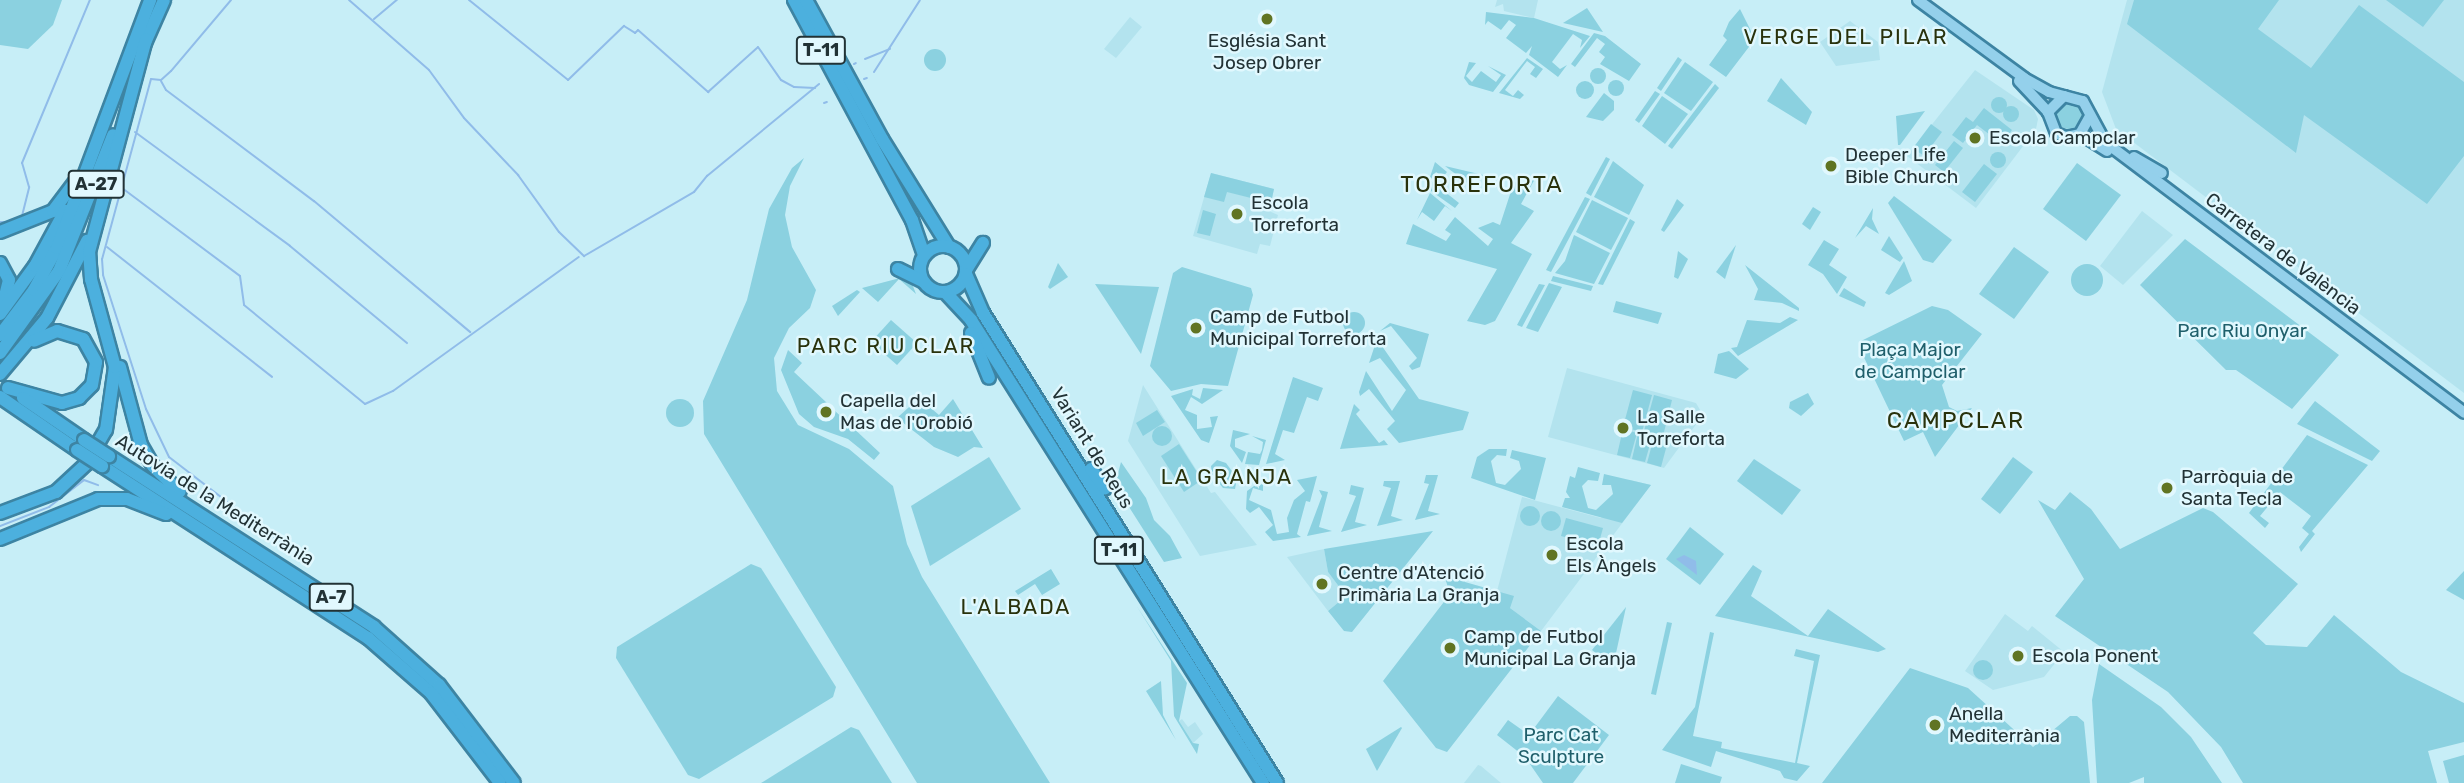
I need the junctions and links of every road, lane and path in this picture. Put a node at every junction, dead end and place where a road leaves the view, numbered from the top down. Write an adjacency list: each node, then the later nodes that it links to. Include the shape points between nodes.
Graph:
1 (150, 0): 10 (highway, A-27)
2 (164, 0): 9 (highway, A-27)
3 (794, 0): 21 (highway, T-11, via 912,220)
4 (806, 0): 8 (highway, T-11)
5 (812, 0): 8 (highway, via 823,23)
6 (1908, 0): 12 (main road, via 2022,83)
7 (1918, 0): 11 (main road, via 2024,78)
8 (820, 26): 20 (highway, T-11, via 925,212)
9 (146, 39): 16 (highway); 32 (highway, A-27, via 73,242 42,299)
10 (118, 81): 18 (highway); 30 (highway, A-27, via 57,248 34,290)
11 (2064, 96): 12 (main road); 13 (main road, via 2082,101)
12 (2049, 112): 14 (main road, via 2056,133 2066,137)
13 (2090, 116): 14 (main road); 15 (main road, Carretera de València, via 2105,142)
14 (2080, 134): 38 (main road, Carretera de València)
15 (2121, 154): 17 (main road); 37 (main road, Carretera de València)
16 (115, 156): 26 (highway, via 89,252); 31 (highway, via 70,278)
17 (2162, 173)
18 (78, 178): 19 (highway, via 53,211); 28 (highway, via 40,258)
19 (0, 232)
20 (952, 248): 21 (highway, via 933,248); 23 (highway, T-11, via 963,257); 23 (highway, via 983,243)
21 (923, 259): 24 (highway, T-11); 24 (highway, via 898,269)
22 (0, 263): 27 (highway, via 9,280)
23 (966, 272): 25 (highway); 29 (highway, T-11)
24 (923, 281): 25 (highway, T-11)
25 (950, 295): 29 (highway, T-11); 34 (highway)
26 (97, 302): 41 (highway, via 147,457); 42 (highway, via 115,367 106,430 86,464 56,492 33,505)
27 (0, 309)
28 (0, 314)
29 (977, 317): 36 (highway, Variant de Reus / T-11); 47 (highway, Variant de Reus / T-11)
30 (0, 335)
31 (23, 350): 33 (highway); 35 (highway, via 51,332 79,336 95,355 92,385 79,398 62,403)
32 (0, 353)
33 (0, 374)
34 (989, 378)
35 (2, 387): 39 (highway, Autovia de la Mediterrània / A-7, bridge)
36 (1033, 389): 40 (highway); 48 (highway, Variant de Reus / T-11)
37 (2464, 413)
38 (2464, 419)
39 (106, 461): 41 (highway, Autovia de la Mediterrània / A-7); 43 (highway, Autovia de la Mediterrània / A-7)
40 (1105, 488)
41 (200, 512): 46 (highway, Autovia de la Mediterrània / A-7, via 396,645 457,706)
42 (0, 513)
43 (202, 528): 44 (highway, via 138,502 108,498); 45 (highway, Autovia de la Mediterrània / A-7, via 324,606 391,657 440,705)
44 (0, 539)
45 (500, 783)
46 (514, 783)
47 (1263, 783)
48 (1277, 783)

